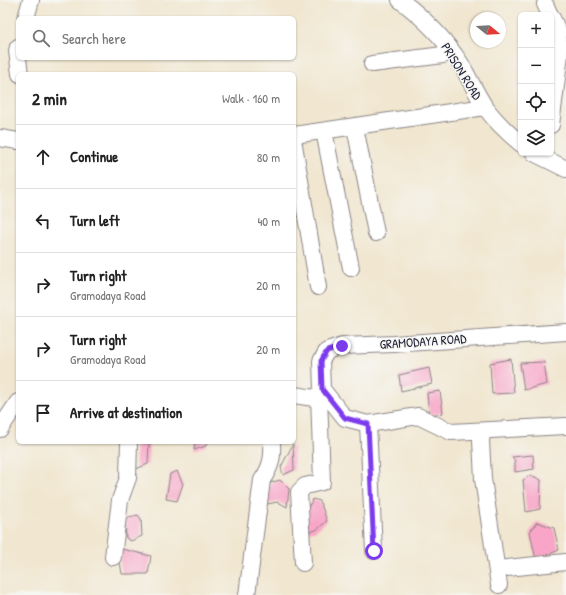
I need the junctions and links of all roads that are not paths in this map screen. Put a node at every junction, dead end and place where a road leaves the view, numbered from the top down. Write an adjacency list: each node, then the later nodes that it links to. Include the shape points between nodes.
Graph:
1 (31, 0): 3 (street)
2 (400, 0): 5 (street, PRISON ROAD, via 438,33)
3 (27, 16)
4 (554, 23): 10 (street, via 558,31 560,54)
5 (451, 52): 7 (street); 9 (street, PRISON ROAD)
6 (18, 60): 8 (street)
7 (372, 64)
8 (20, 72)
9 (485, 108): 11 (street); 16 (street, PRISON ROAD)
10 (552, 120)
11 (356, 127): 12 (street); 20 (street)
12 (324, 131): 13 (street); 21 (street)
13 (296, 136)
14 (0, 138): 15 (street)
15 (16, 141)
16 (518, 142)
17 (543, 156): 19 (street)
18 (296, 157): 22 (street)
19 (566, 169)
20 (376, 233)
21 (351, 268)
22 (318, 287)
23 (566, 332): 24 (street, GRAMODAYA ROAD, via 342,346 327,351 321,361)
24 (321, 392): 25 (street, via 314,398); 27 (street, via 345,418); 36 (street, GRAMODAYA ROAD, via 322,482 305,486 299,492)
25 (296, 396)
26 (16, 405): 29 (street)
27 (368, 424): 30 (street, via 418,416 451,432); 33 (street)
28 (566, 426): 30 (street)
29 (0, 429)
30 (483, 431): 37 (street, via 483,479)
31 (129, 444): 34 (street, via 128,478 120,500)
32 (272, 444): 39 (street, via 269,469 262,480)
33 (374, 551)
34 (113, 557)
35 (566, 562): 37 (street)
36 (303, 563)
37 (497, 569): 38 (street)
38 (499, 586)
39 (247, 595)

